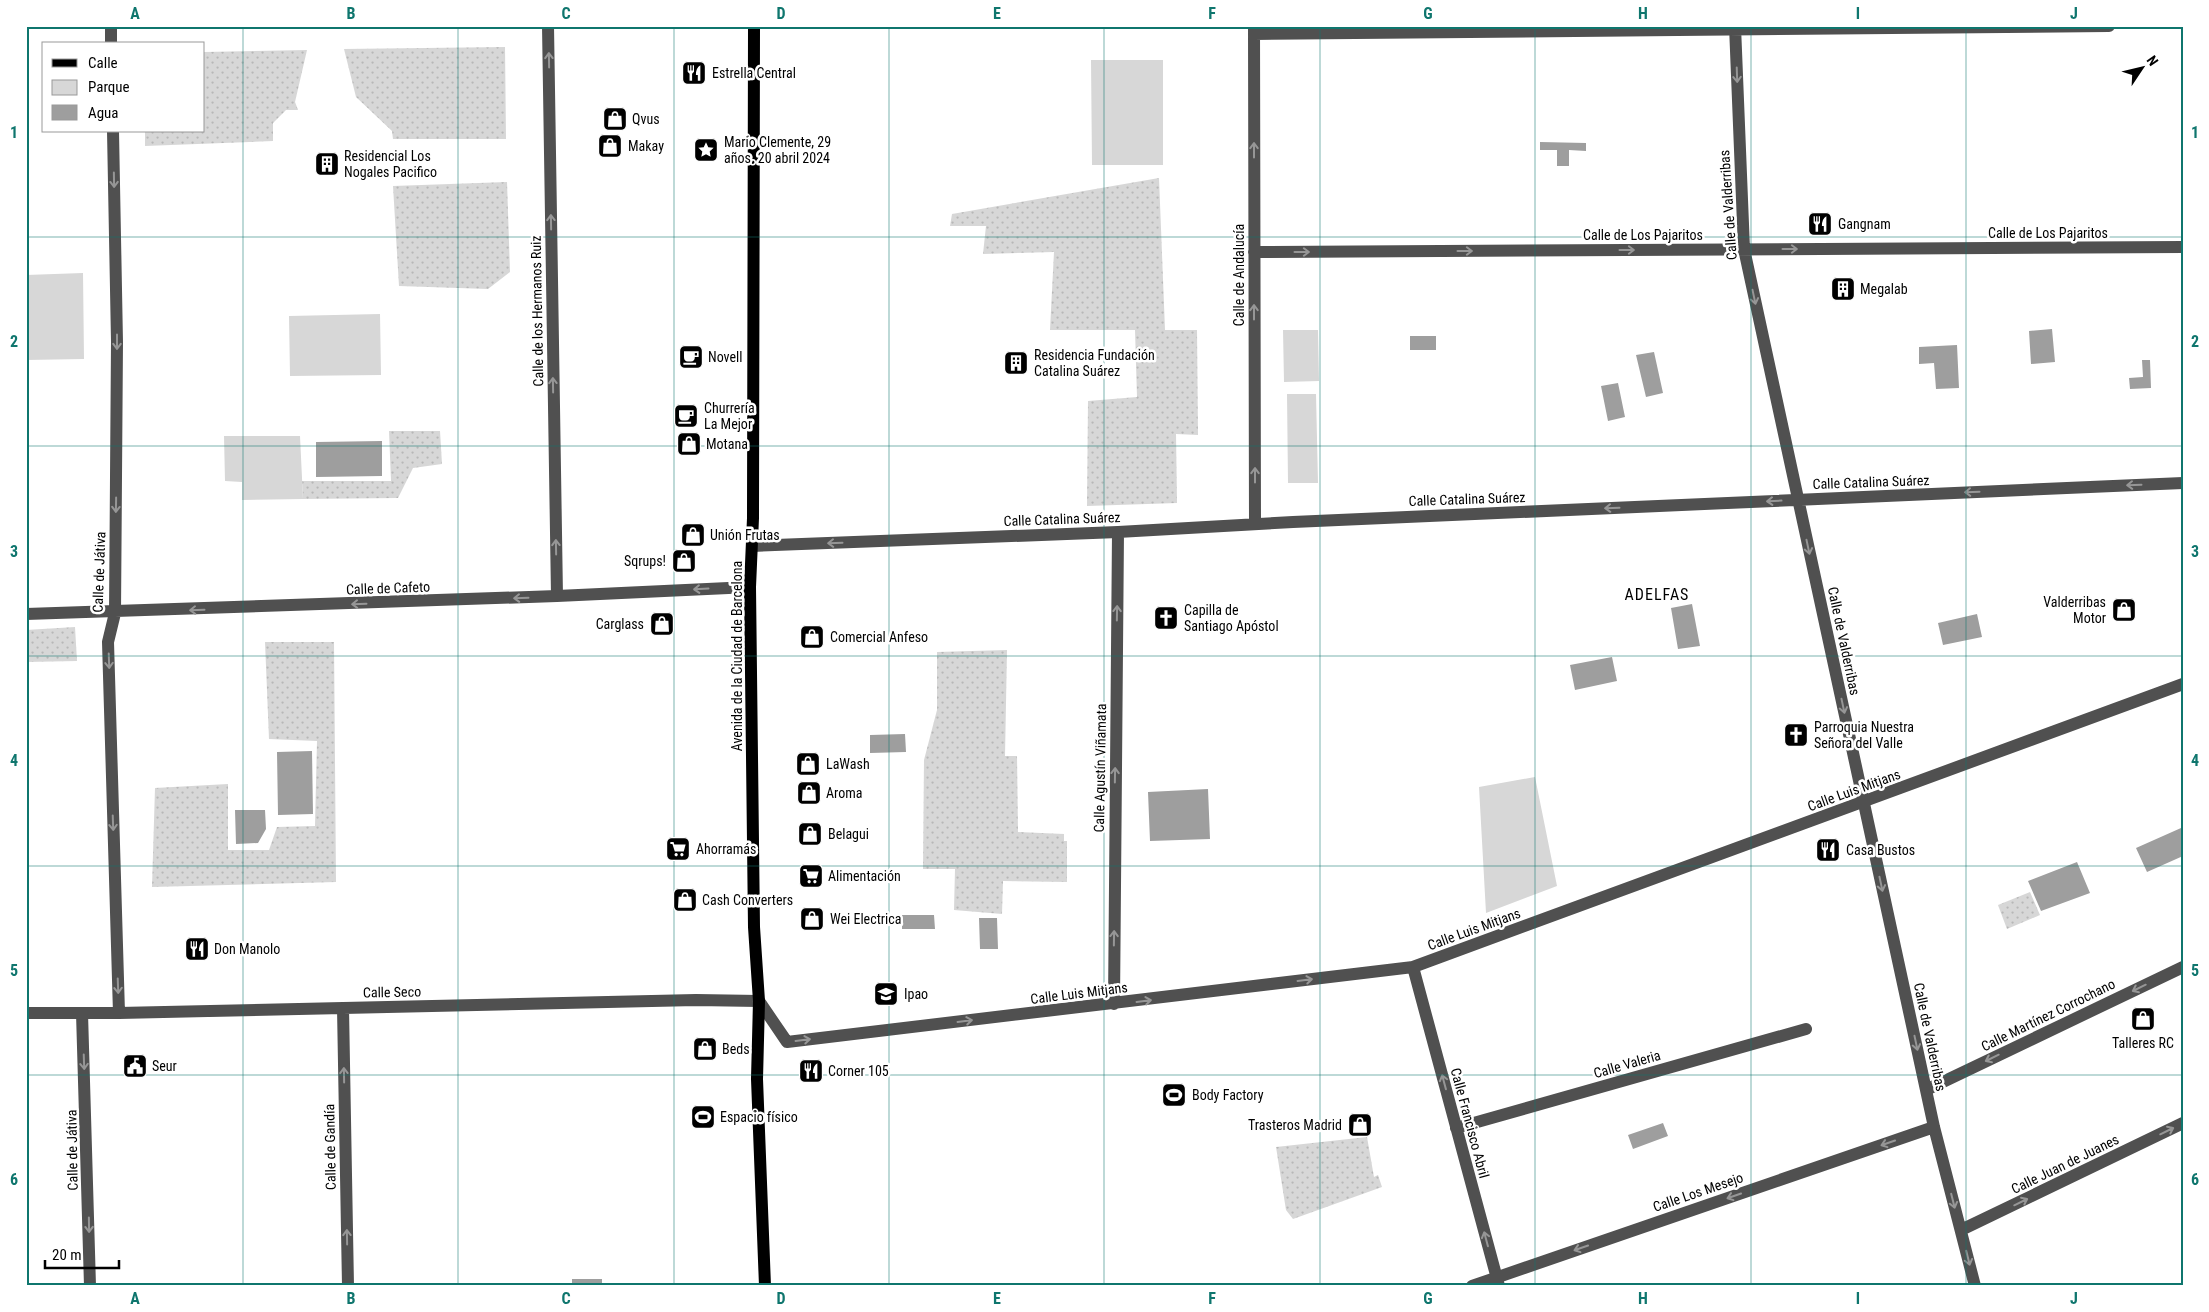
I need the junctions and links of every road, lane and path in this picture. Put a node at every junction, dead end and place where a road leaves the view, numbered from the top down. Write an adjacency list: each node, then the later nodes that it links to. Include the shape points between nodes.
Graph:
1 (111, 26): 7 (street)
2 (548, 26): 18 (street, Calle de los Hermanos Ruiz, one-way to 2)
3 (754, 26): 16 (main road, Avenida de la Ciudad de Barcelona)
4 (2109, 26): 5 (street)
5 (1735, 27): 6 (street); 10 (street, Calle de Valderribas, one-way to 10)
6 (1254, 30): 11 (street, Calle de Andalucía, one-way to 6)
7 (111, 42)
8 (113, 132): 19 (street, Calle de Játiva, one-way to 19, via 117,342)
9 (2183, 247): 10 (street, Calle de Los Pajaritos, one-way to 9)
10 (1744, 249): 11 (street, Calle de Los Pajaritos, one-way to 10); 13 (street, Calle de Valderribas, one-way to 13)
11 (1254, 252): 14 (street, Calle de Andalucía, one-way to 11)
12 (2183, 483): 13 (street, Calle Catalina Suárez, one-way to 13)
13 (1798, 500): 14 (street, Calle Catalina Suárez, one-way to 14); 22 (street, Calle de Valderribas, one-way to 22)
14 (1255, 524): 15 (street, Calle Catalina Suárez)
15 (1118, 532): 16 (street, Calle Catalina Suárez, one-way to 16); 26 (street, Calle Agustín Viñamata, one-way to 15)
16 (752, 546): 17 (main road, Avenida de la Ciudad de Barcelona)
17 (750, 587): 18 (street, Calle de Cafeto, one-way to 18); 25 (main road, Avenida de la Ciudad de Barcelona, via 754,927)
18 (556, 596): 19 (street, Calle de Cafeto, one-way to 19)
19 (114, 613): 20 (street, Calle de Cafeto); 30 (street, Calle de Játiva, one-way to 30, via 108,642)
20 (26, 614)
21 (2183, 684): 22 (street, Calle Luis Mitjans)
22 (1864, 802): 23 (street, Calle Luis Mitjans); 32 (street, Calle de Valderribas, one-way to 32)
23 (1414, 967): 26 (street, Calle Luis Mitjans, one-way to 23); 35 (street, Calle Francisco Abril, one-way to 23)
24 (2183, 967): 32 (street, Calle Martínez Corrochano, one-way to 32)
25 (759, 1001): 26 (street, Calle Luis Mitjans, one-way to 26, via 787,1042); 27 (street, Calle Seco); 40 (main road, Avenida de la Ciudad de Barcelona, via 757,1079)
26 (1114, 1004)
27 (343, 1008): 30 (street, Calle Seco); 39 (street, Calle de Gandía, one-way to 27)
28 (26, 1013): 29 (street, Calle Seco)
29 (82, 1013): 30 (street, Calle Seco); 38 (street, Calle de Játiva, one-way to 38)
30 (119, 1013)
31 (1806, 1029): 35 (street, Calle Valeria)
32 (1926, 1090): 34 (street, Calle de Valderribas)
33 (2183, 1123): 36 (street, Calle Juan de Juanes, one-way to 33)
34 (1934, 1127): 36 (street, Calle de Valderribas, one-way to 36); 37 (street, Calle Los Mesejo, one-way to 37)
35 (1456, 1128): 37 (street, Calle Francisco Abril, one-way to 35)
36 (1961, 1230): 42 (street, Calle de Valderribas, one-way to 42)
37 (1497, 1281): 41 (street, Calle Los Mesejo)
38 (90, 1286)
39 (348, 1286)
40 (765, 1286)
41 (1472, 1286)
42 (1975, 1286)

